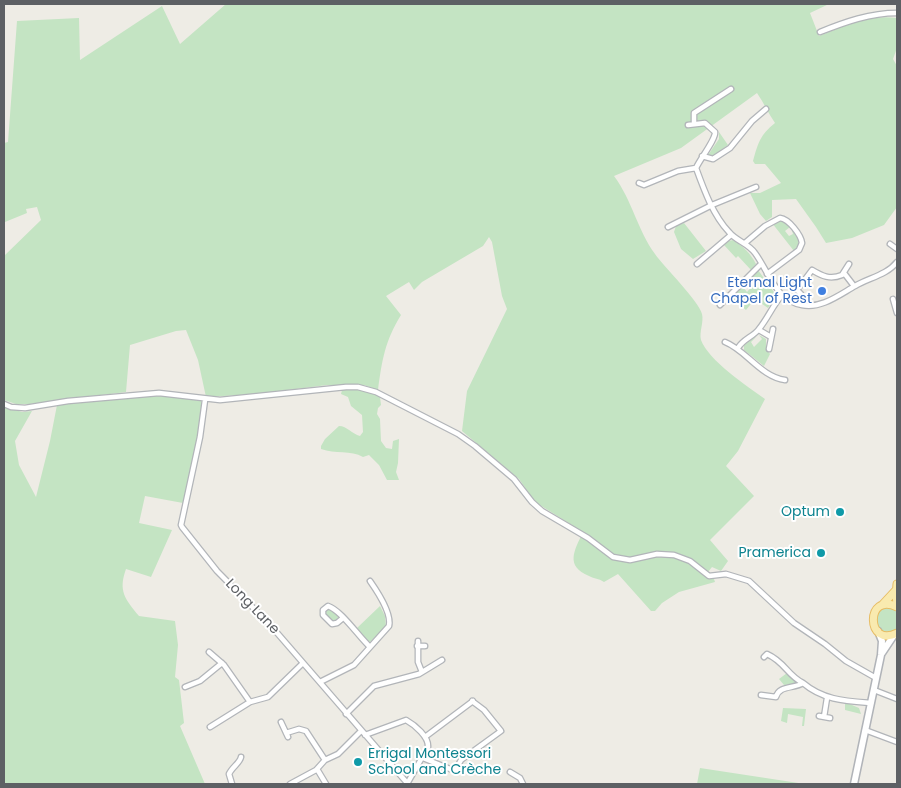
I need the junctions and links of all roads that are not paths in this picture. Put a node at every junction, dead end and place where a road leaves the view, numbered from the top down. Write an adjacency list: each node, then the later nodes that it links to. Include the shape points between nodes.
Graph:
1 (897, 13): 2 (street, via 855,19)
2 (820, 32)
3 (731, 89): 5 (street, via 694,113)
4 (767, 116): 7 (street, via 765,110 730,148 713,159)
5 (694, 123): 6 (street); 7 (street, via 705,123 714,132 714,139)
6 (688, 125)
7 (702, 156): 8 (street)
8 (696, 168): 9 (street, via 678,171); 11 (street)
9 (642, 186)
10 (756, 187): 11 (street)
11 (712, 205): 12 (street); 13 (street)
12 (668, 228)
13 (731, 235): 14 (street); 18 (street)
14 (745, 243): 19 (street); 22 (street, via 780,218 787,220 800,236 799,250)
15 (890, 244): 16 (street)
16 (897, 249)
17 (897, 262): 23 (street, via 889,270)
18 (697, 264)
19 (761, 264): 22 (street); 27 (street)
20 (849, 264): 21 (street)
21 (844, 273): 23 (street); 25 (street, via 831,278 812,270 797,290)
22 (767, 274): 24 (street)
23 (854, 286): 24 (street, via 812,306 798,304)
24 (782, 294): 30 (street)
25 (801, 294)
26 (893, 299): 28 (street)
27 (720, 305)
28 (897, 313)
29 (773, 329): 31 (street)
30 (759, 330): 31 (street); 33 (street)
31 (771, 337): 34 (street)
32 (725, 342): 33 (street)
33 (738, 348): 35 (street, via 759,367)
34 (769, 349)
35 (785, 380)
36 (205, 400): 37 (street, via 159,393 25,408); 53 (street, Long Lane, via 181,525 217,571); 55 (street, via 236,400 346,387 376,392 476,446 514,479 542,511 588,538 613,558 630,560 657,554 674,555 710,576 726,574 749,581 794,623 846,661)
37 (4, 404)
38 (370, 581): 47 (street, via 390,620 387,629)
39 (897, 587): 40 (main road); 41 (main road)
40 (897, 602)
41 (882, 606): 42 (main road, via 890,604); 44 (main road, via 876,610 873,619)
42 (897, 607)
43 (343, 618): 43 (street, via 330,606 323,610 323,616 332,624); 47 (street)
44 (878, 631): 45 (main road, via 886,635); 49 (main road, via 882,641)
45 (896, 634): 49 (main road)
46 (425, 646): 54 (street, via 418,644 418,662)
47 (370, 647): 56 (street, via 352,666)
48 (209, 652): 52 (street)
49 (881, 655): 55 (main road)
50 (764, 657): 57 (street, via 767,654 776,658)
51 (442, 660): 54 (street)
52 (222, 663): 58 (street, via 200,681); 63 (street)
53 (303, 663): 56 (street, Long Lane); 63 (street, via 268,697)
54 (422, 672): 65 (street, via 378,684)
55 (876, 678): 59 (main road)
56 (320, 682): 65 (street, Long Lane)
57 (803, 683): 60 (street, via 781,689 776,697); 61 (street)
58 (185, 687)
59 (874, 690): 62 (street); 64 (main road)
60 (761, 695)
61 (827, 698): 64 (street); 66 (street, via 821,716)
62 (897, 699)
63 (250, 702): 68 (street)
64 (871, 703): 69 (main road)
65 (346, 714): 70 (street, Long Lane)
66 (830, 718)
67 (281, 722): 75 (street, via 287,735 299,729 306,731)
68 (210, 727)
69 (865, 730): 72 (street); 83 (main road)
70 (363, 733): 71 (street, via 406,720); 75 (street, via 338,754); 81 (street, Long Lane)
71 (425, 737): 74 (street, via 428,745); 74 (street, via 473,701 501,731 461,760 455,773)
72 (897, 742)
73 (242, 757): 78 (street, via 231,770 229,778)
74 (423, 758): 81 (street)
75 (325, 760): 76 (street)
76 (317, 769): 79 (street); 80 (street)
77 (510, 772): 82 (street)
78 (232, 784)
79 (290, 784)
80 (326, 784)
81 (407, 784)
82 (524, 784)
83 (854, 784)

